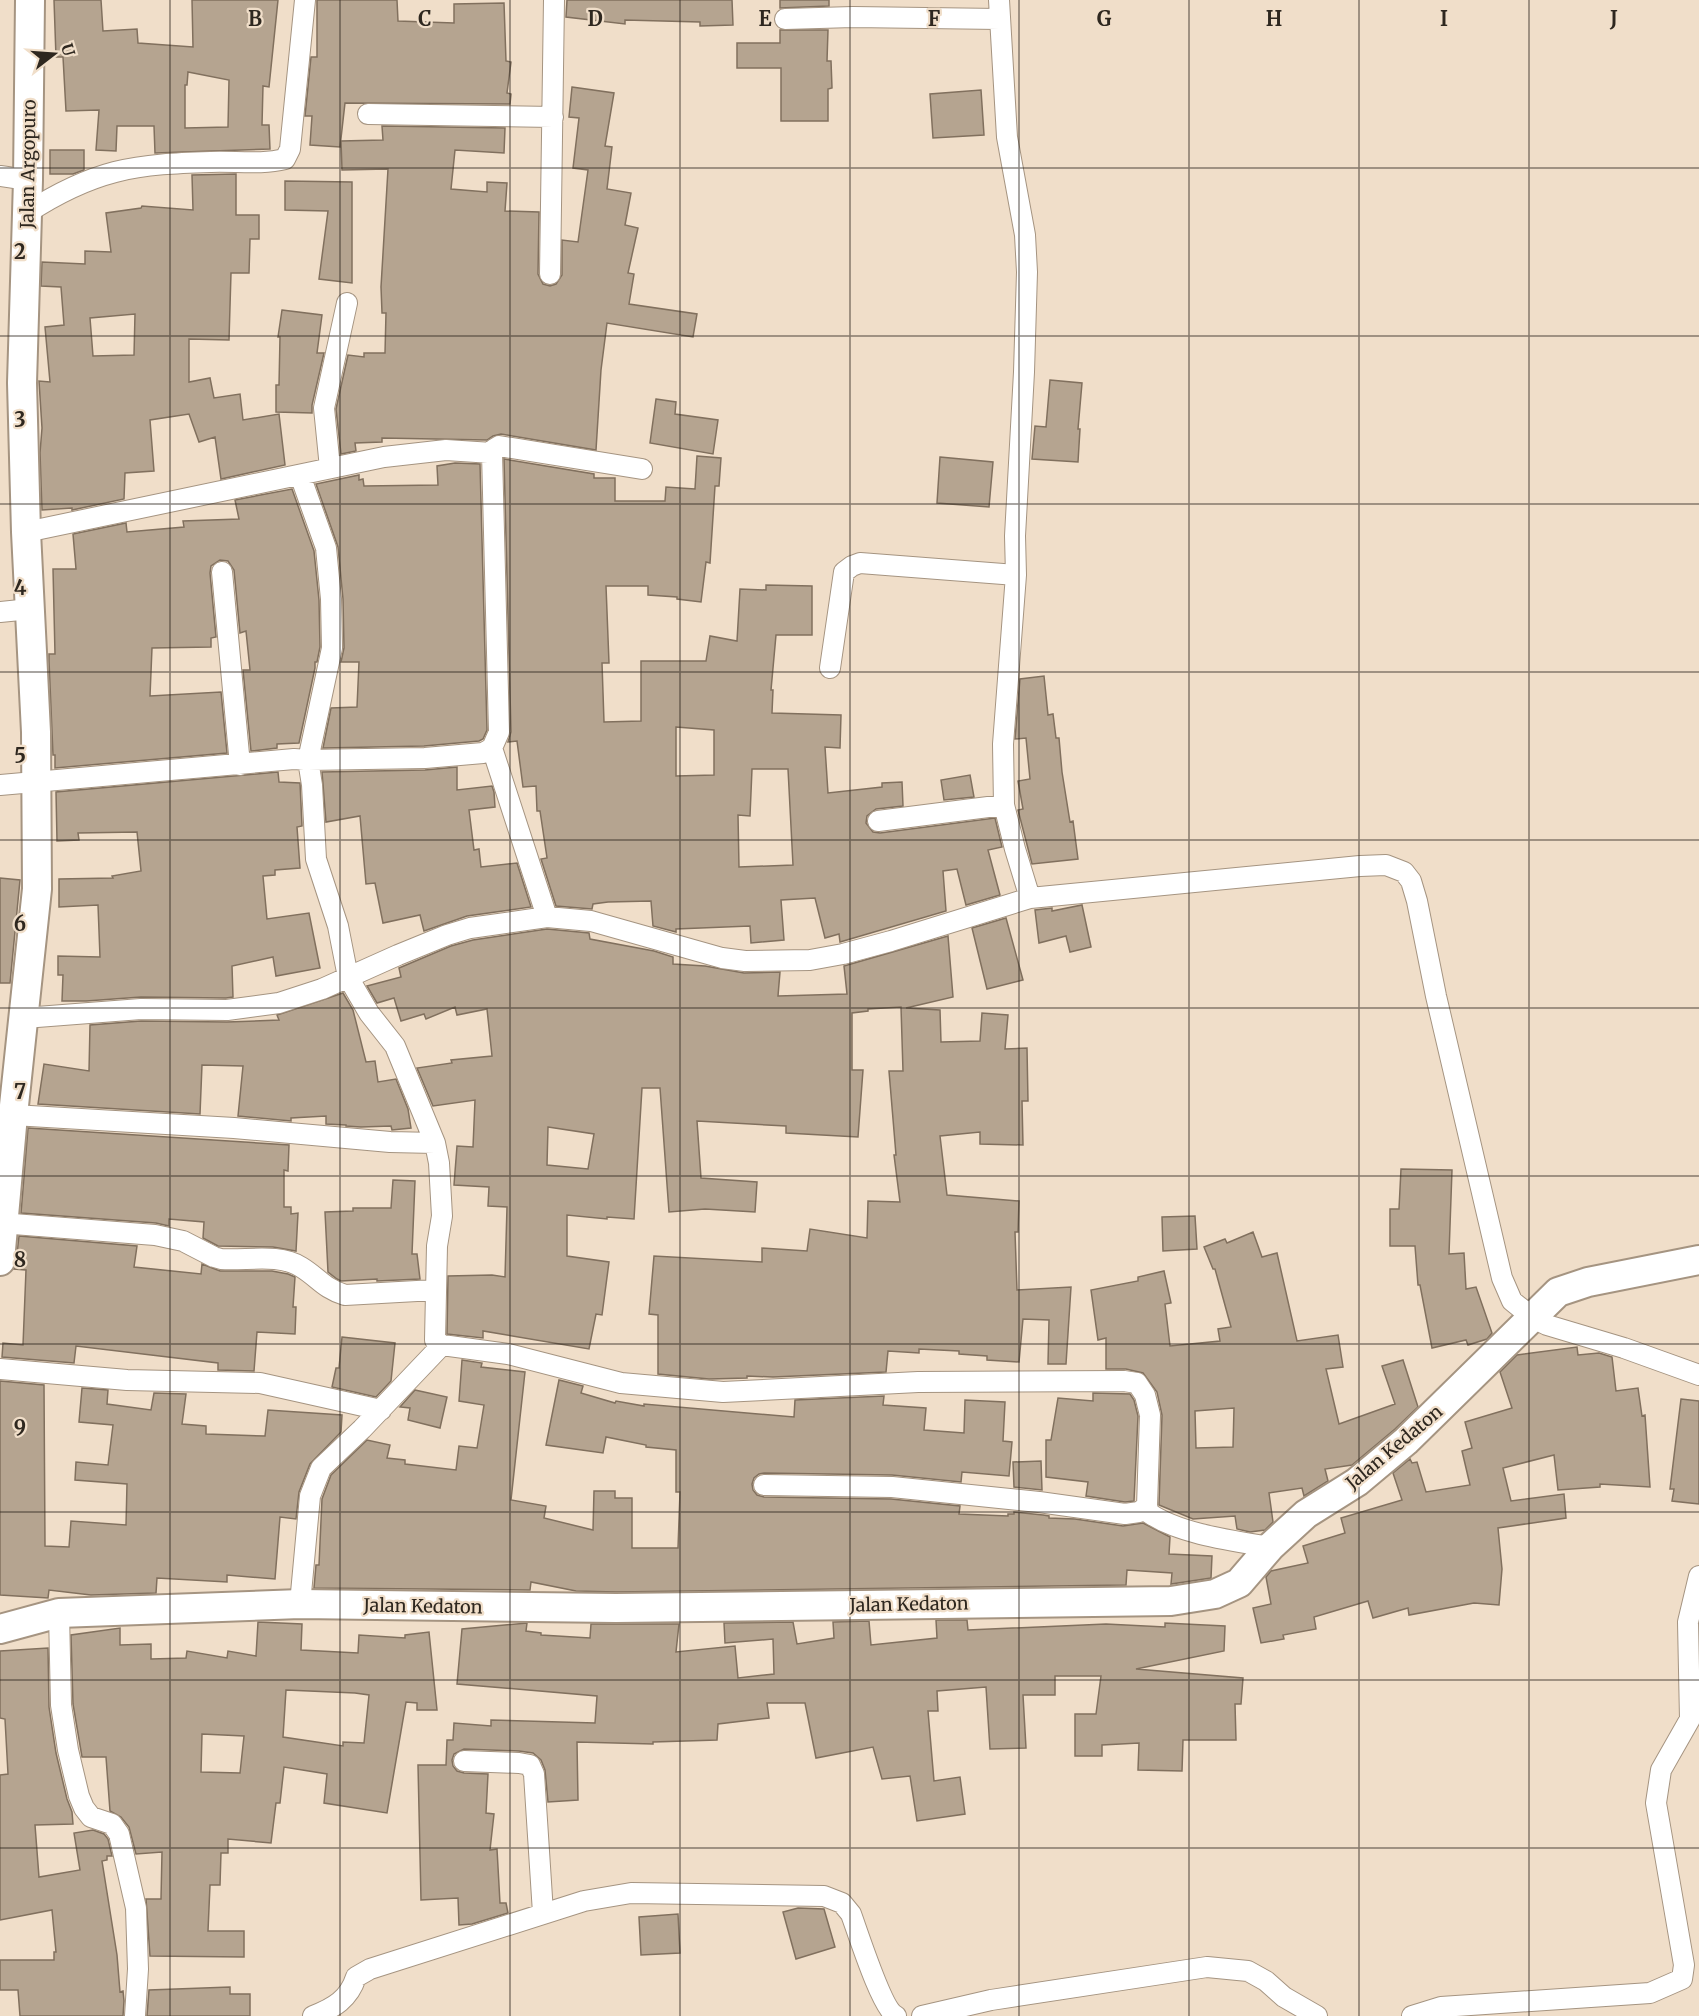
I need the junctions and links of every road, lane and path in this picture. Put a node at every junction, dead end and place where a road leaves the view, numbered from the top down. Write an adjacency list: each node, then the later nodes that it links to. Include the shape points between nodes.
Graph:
1 (30, 0): 10 (street, Jalan Argopuro)
2 (304, 0): 11 (street, via 290,149 285,159 152,165 113,172)
3 (554, 0): 8 (street)
4 (853, 8): 5 (street); 6 (street)
5 (999, 10): 20 (street, via 1007,137 1025,235 1027,272)
6 (785, 20)
7 (368, 114): 8 (street)
8 (553, 117): 12 (street)
9 (0, 176): 10 (street)
10 (28, 180): 11 (street, Jalan Argopuro)
11 (27, 213): 18 (street, Jalan Argopuro, via 22,382)
12 (550, 274)
13 (347, 303): 15 (street, via 324,408)
14 (492, 453): 15 (street, via 446,450); 16 (street, via 499,446); 24 (street, via 499,732)
15 (330, 468): 17 (street)
16 (642, 469)
17 (300, 475): 18 (street); 25 (street, via 326,548 332,629 332,648)
18 (27, 532): 21 (street, Jalan Argopuro)
19 (222, 572): 26 (street)
20 (1016, 575): 23 (street, via 860,563 852,566 844,572); 29 (street, via 1004,744)
21 (30, 609): 22 (street); 27 (street, Jalan Argopuro)
22 (0, 612)
23 (830, 668)
24 (492, 748): 25 (street, via 483,753 425,758); 32 (street)
25 (308, 760): 26 (street); 33 (street, via 316,859 338,926)
26 (240, 765): 27 (street)
27 (36, 783): 28 (street); 34 (street, Jalan Argopuro, via 37,889)
28 (0, 785)
29 (1004, 805): 30 (street); 31 (street)
30 (878, 820)
31 (1030, 898): 32 (street, via 843,954 810,960 745,961 591,921); 41 (street, via 1360,866 1386,866 1404,872 1417,902 1502,1278 1512,1301)
32 (547, 917): 33 (street, via 470,928)
33 (348, 977): 34 (street, via 279,1003 227,1010 141,1010); 36 (street, via 395,1046)
34 (24, 1018): 35 (street, Jalan Argopuro)
35 (13, 1115): 36 (street); 37 (street, Jalan Argopuro)
36 (435, 1143): 40 (street, via 442,1216)
37 (2, 1223): 39 (street, Jalan Argopuro); 40 (street, via 154,1235 183,1241 221,1259 284,1261 300,1266 331,1291 345,1295)
38 (1699, 1260): 41 (street, Jalan Kedaton, via 1588,1282 1558,1292)
39 (0, 1261)
40 (435, 1290): 42 (street, via 435,1340)
41 (1533, 1318): 44 (street); 48 (street, Jalan Kedaton, via 1406,1441 1357,1482 1306,1514)
42 (442, 1345): 45 (street); 47 (street, via 508,1354 621,1383 723,1392 918,1382 1124,1380 1137,1383 1145,1395 1149,1415)
43 (0, 1369): 45 (street, via 127,1380 260,1383)
44 (1699, 1375)
45 (381, 1410): 50 (street, via 321,1468 310,1496)
46 (764, 1485): 47 (street, via 892,1487 1125,1514)
47 (1148, 1506): 48 (street, via 1149,1513 1174,1526)
48 (1270, 1547): 50 (street, Jalan Kedaton, via 1229,1589 1171,1601 616,1608)
49 (1699, 1576): 60 (street, via 1688,1622 1690,1719 1661,1770 1656,1803 1683,1965 1682,1979 1650,1993 1441,2007)
50 (300, 1604): 51 (street, Jalan Kedaton)
51 (59, 1613): 52 (street, Jalan Kedaton); 55 (street, via 61,1705 79,1796 92,1817 112,1824 119,1834 136,1908)
52 (0, 1629)
53 (464, 1761): 54 (street, via 530,1765 534,1774)
54 (543, 1913): 56 (street, via 370,1970 356,1977 352,1990 340,2004); 57 (street, via 631,1893 825,1896 842,1903 850,1914 884,2002)
55 (135, 2016)
56 (313, 2016)
57 (896, 2016)
58 (922, 2016): 59 (street, via 991,2000 1207,1966 1248,1971)
59 (1317, 2016)
60 (1412, 2016)

